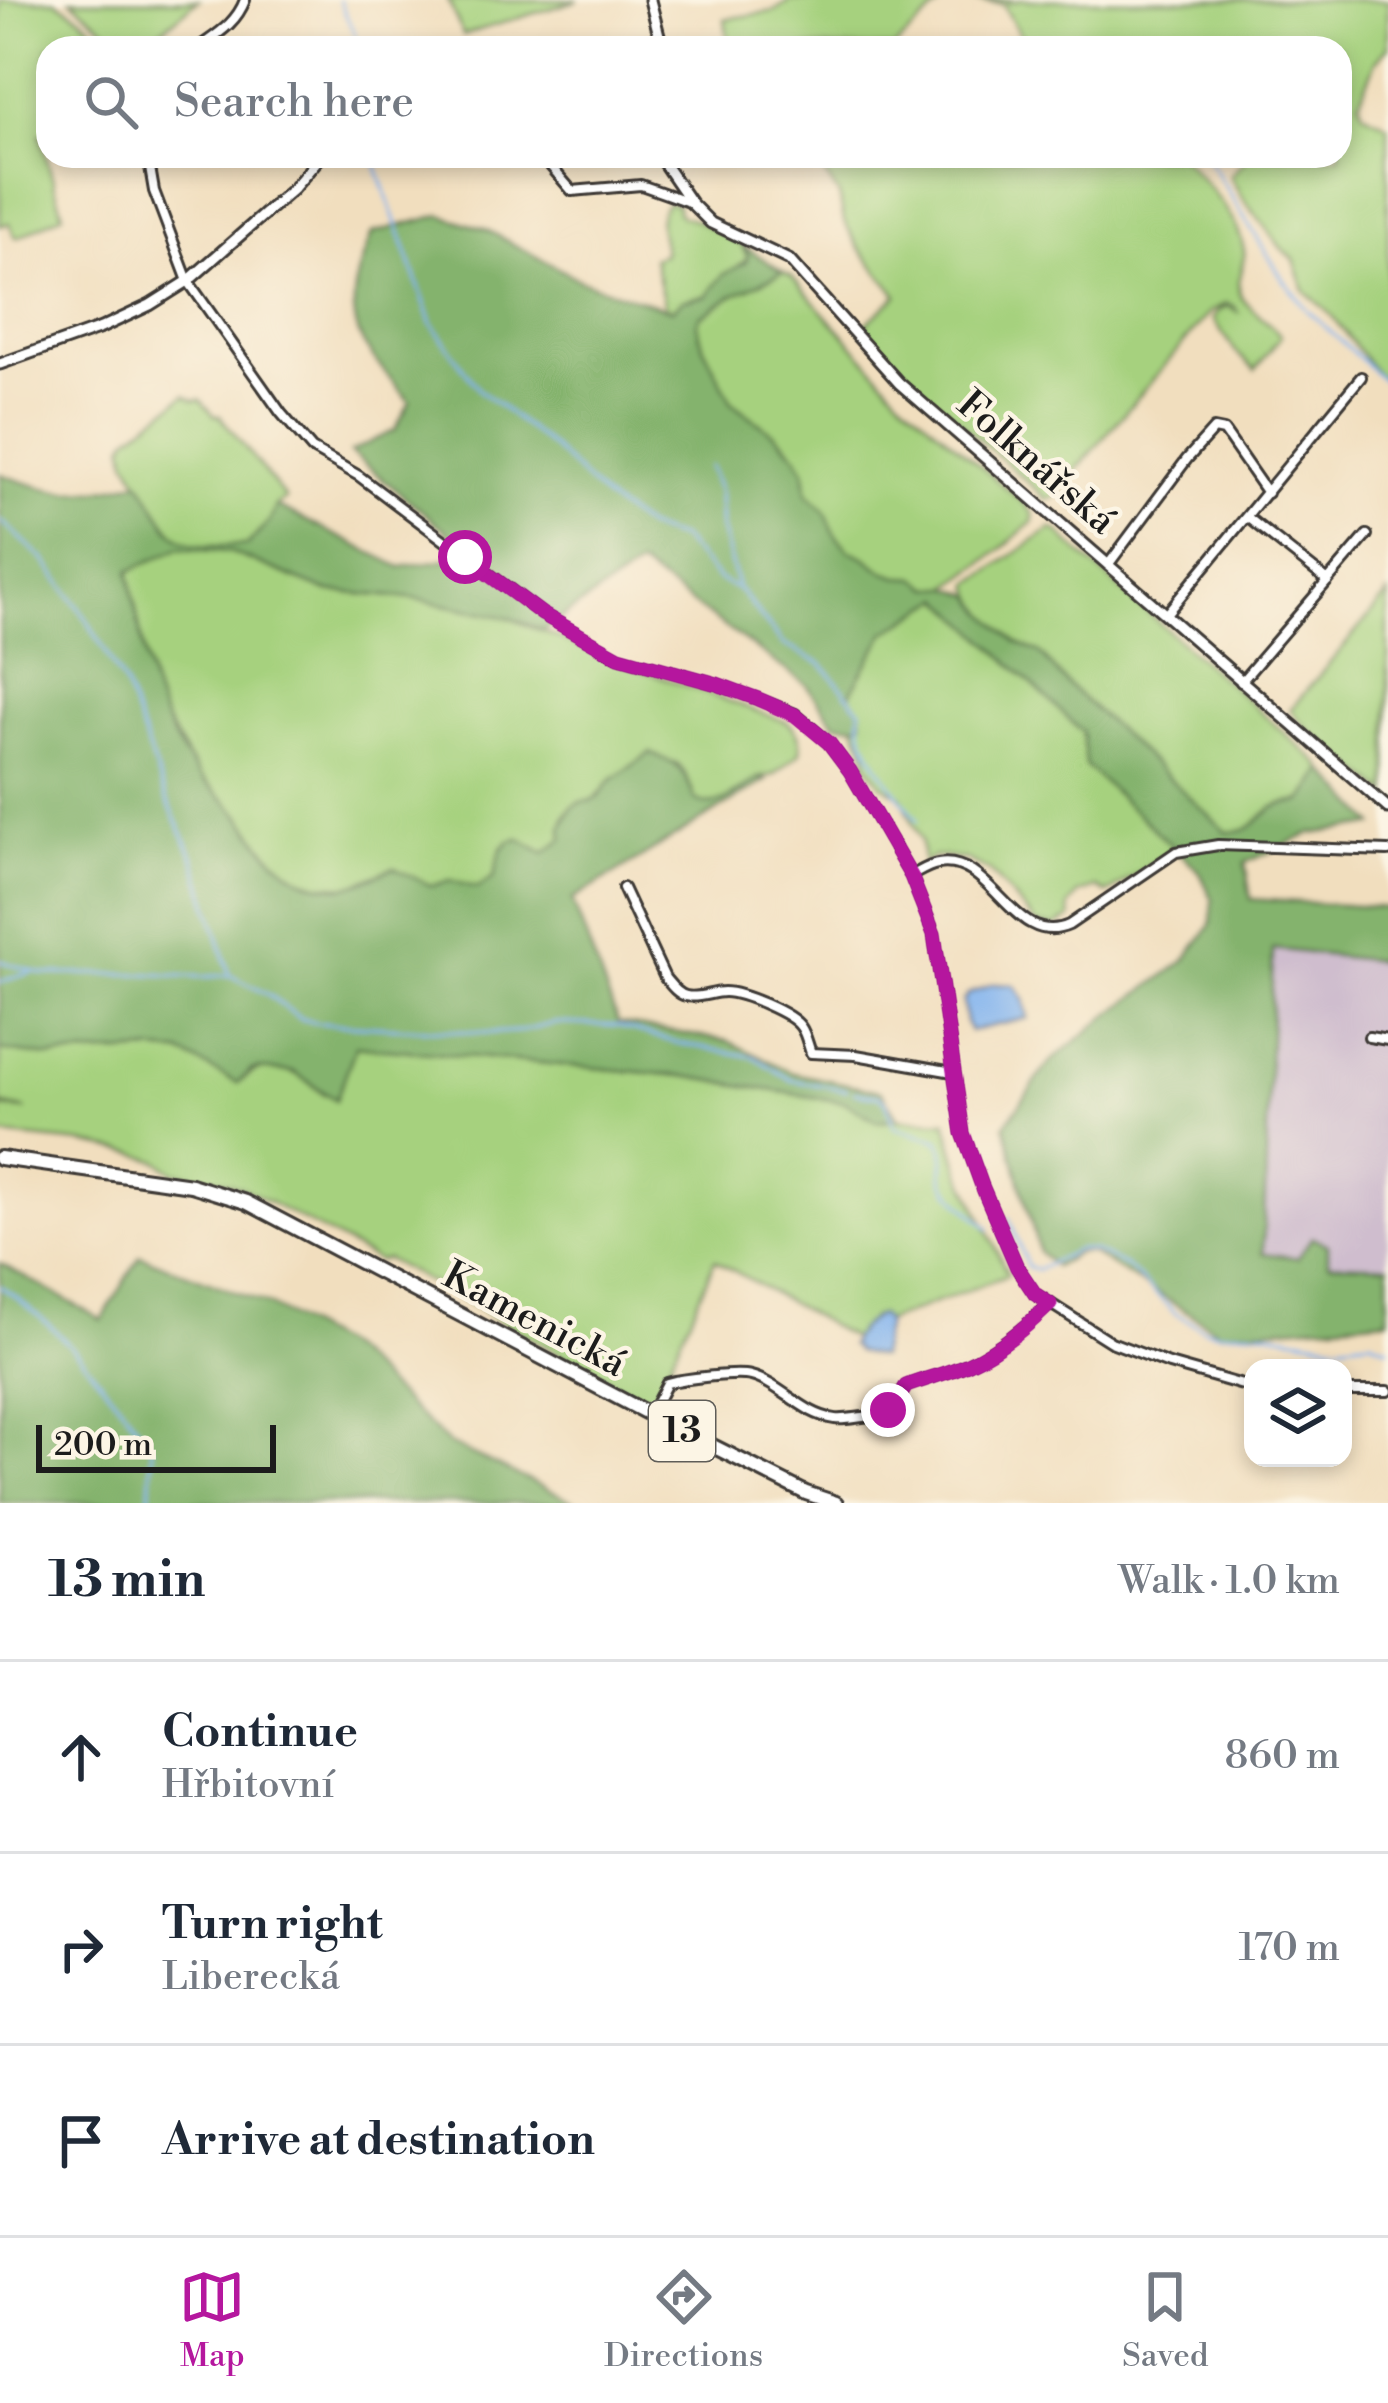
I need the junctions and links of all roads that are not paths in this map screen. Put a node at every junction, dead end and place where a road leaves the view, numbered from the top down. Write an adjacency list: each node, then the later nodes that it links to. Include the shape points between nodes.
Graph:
1 (245, 0): 3 (street)
2 (650, 0): 4 (street)
3 (214, 36)
4 (659, 36)
5 (150, 168): 10 (street)
6 (310, 168): 10 (street)
7 (552, 168): 9 (street, via 572,191 640,184)
8 (667, 168): 9 (street, Folknářská)
9 (691, 203): 16 (street, Folknářská, via 712,223 789,260 899,383)
10 (188, 281): 11 (street, via 101,328); 22 (street, via 312,449 542,614 619,657 795,715 850,771)
11 (0, 364)
12 (1361, 377): 13 (street)
13 (1267, 493): 14 (street); 16 (street, via 1225,431 1214,429)
14 (1247, 517): 17 (street); 18 (street)
15 (1367, 535): 17 (street)
16 (1108, 565): 18 (street, Folknářská)
17 (1328, 581): 19 (street)
18 (1166, 614): 19 (street, Folknářská)
19 (1241, 682): 20 (street, Folknářská)
20 (1388, 808)
21 (1388, 851): 22 (street, via 1218,845 1176,853 1055,931 1036,929 965,869 940,863)
22 (911, 876): 26 (street, via 934,934)
23 (623, 887): 26 (street, via 665,978 687,997 739,994 776,1010 803,1029 811,1054)
24 (1369, 1037): 25 (street)
25 (1388, 1040)
26 (953, 1072): 28 (street, via 982,1186 1017,1267)
27 (0, 1158): 32 (main road, Kamenická / 13, via 246,1202)
28 (1050, 1304): 29 (street, via 1132,1352); 32 (street, via 987,1354 906,1386 888,1410 871,1416 834,1419 738,1374 667,1383)
29 (1244, 1385)
30 (1352, 1391): 31 (street)
31 (1388, 1391)
32 (651, 1415): 33 (main road, Kamenická / 13)
33 (836, 1503)

